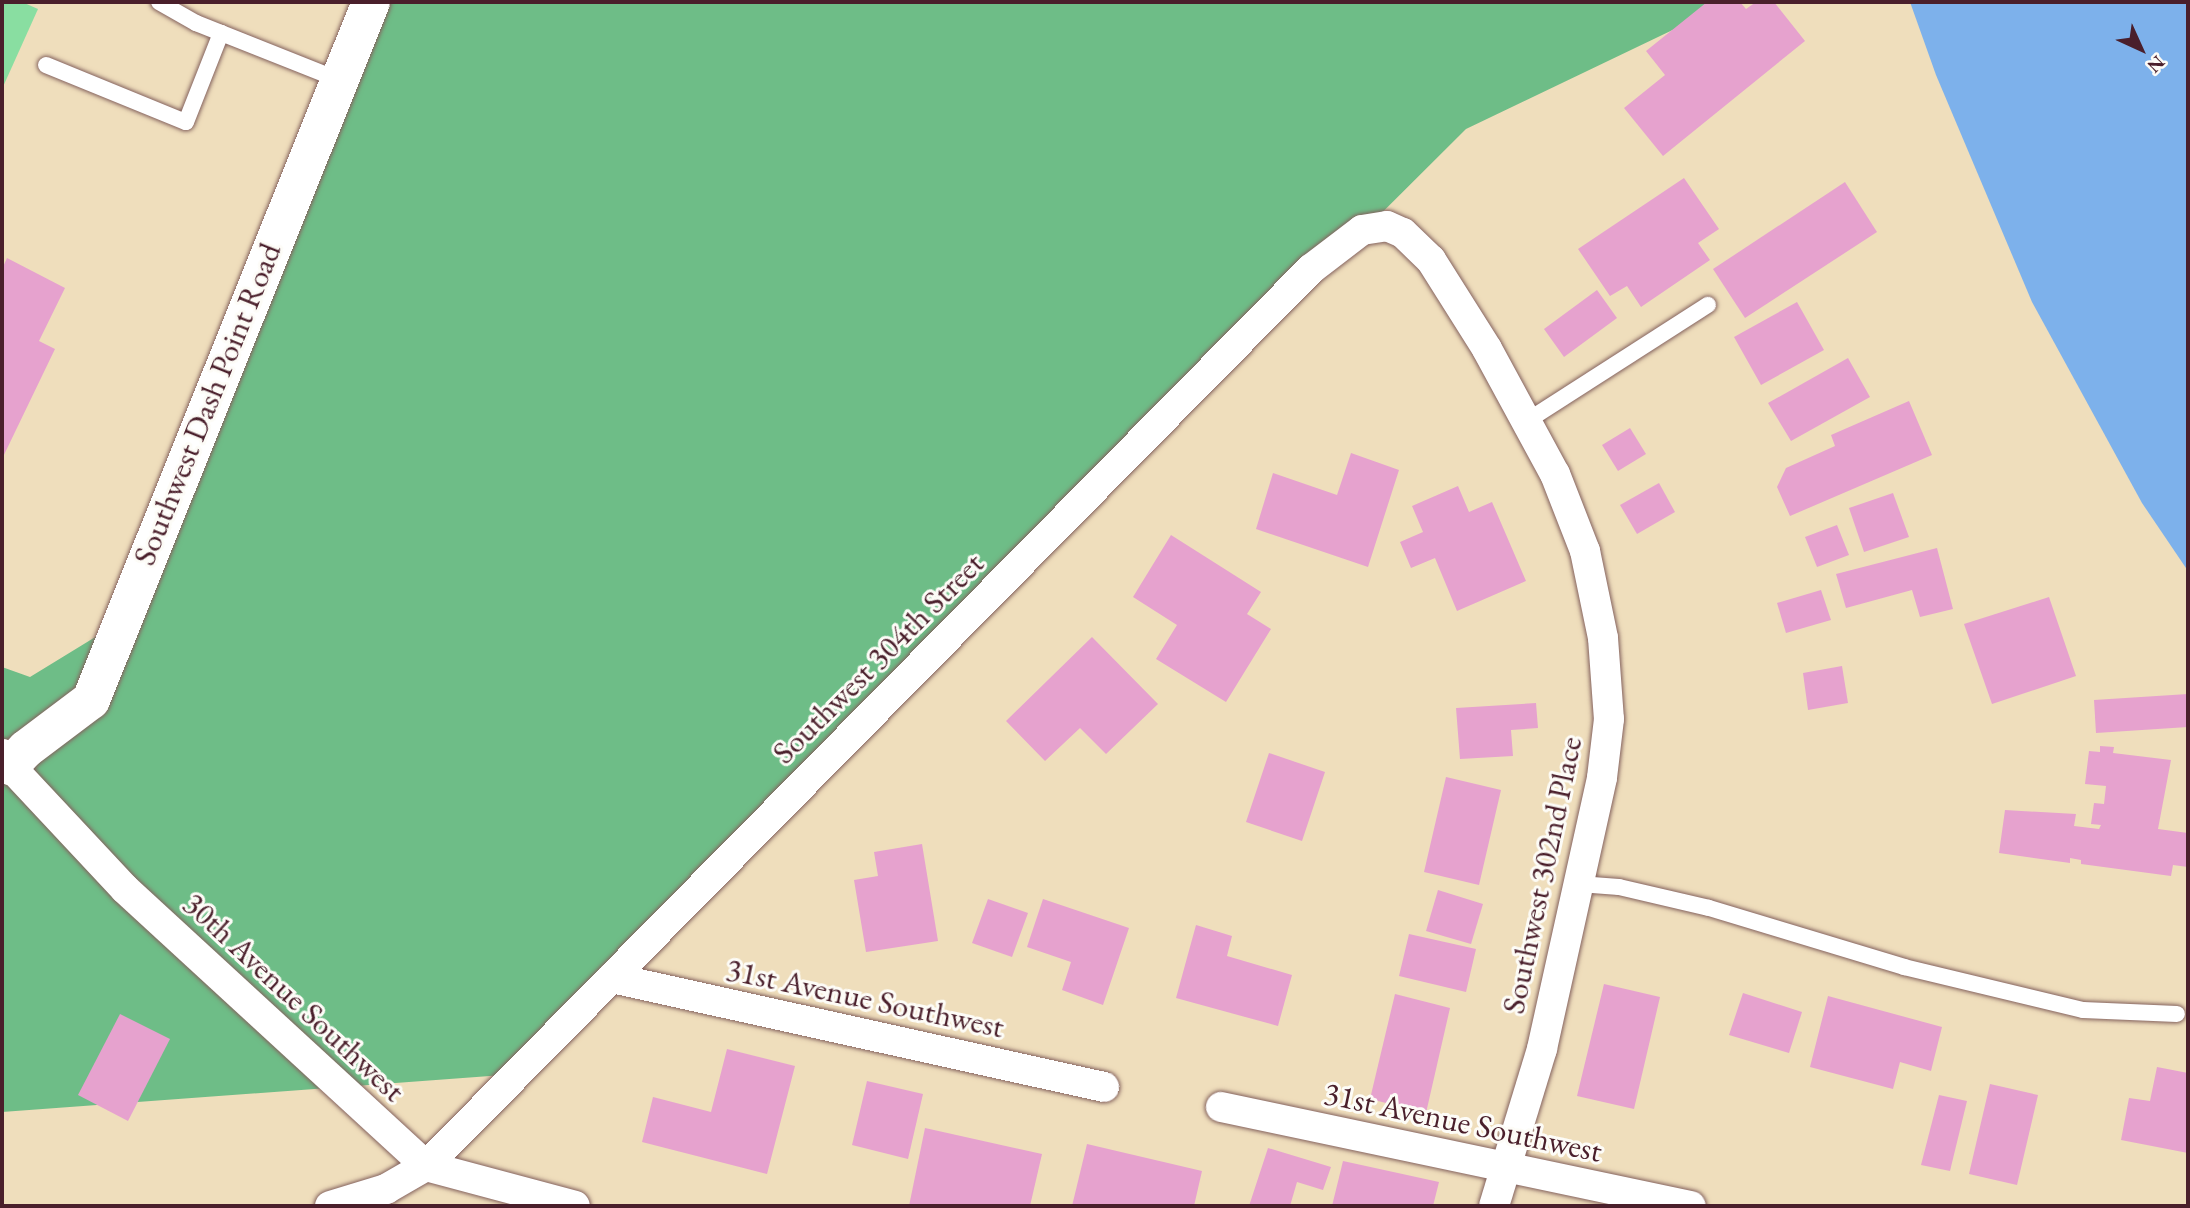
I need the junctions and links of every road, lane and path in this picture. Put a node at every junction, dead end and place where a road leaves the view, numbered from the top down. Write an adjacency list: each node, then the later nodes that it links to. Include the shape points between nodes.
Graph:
1 (159, 2): 3 (lane)
2 (371, 2): 5 (main road, Southwest Dash Point Road)
3 (222, 33): 4 (lane, via 186,121); 5 (lane)
4 (46, 65)
5 (339, 80): 9 (main road, Southwest Dash Point Road, via 91,700)
6 (1396, 228): 8 (street, Southwest 302nd Place, via 1431,260); 11 (street, Southwest 304th Street, via 1362,230 1311,269)
7 (1708, 305): 8 (lane)
8 (1527, 421): 10 (street, Southwest 302nd Place, via 1555,474 1585,551 1603,638 1609,719 1602,778)
9 (6, 762): 15 (street, 30th Avenue Southwest, via 117,881)
10 (1579, 884): 12 (lane, via 1619,887 1709,908 1903,967 2083,1010); 16 (street, Southwest 302nd Place, via 1542,1049)
11 (612, 978): 13 (street, 31st Avenue Southwest); 15 (street, Southwest 304th Street)
12 (2177, 1014)
13 (1104, 1087)
14 (1221, 1107): 16 (street, 31st Avenue Southwest)
15 (426, 1166): 17 (street, Southwest 304th Street, via 386,1189); 18 (street, 30th Avenue Southwest)
16 (1505, 1167): 19 (street, Southwest 302nd Place); 20 (street, 31st Avenue Southwest)
17 (330, 1206)
18 (575, 1206)
19 (1494, 1206)
20 (1691, 1206)

